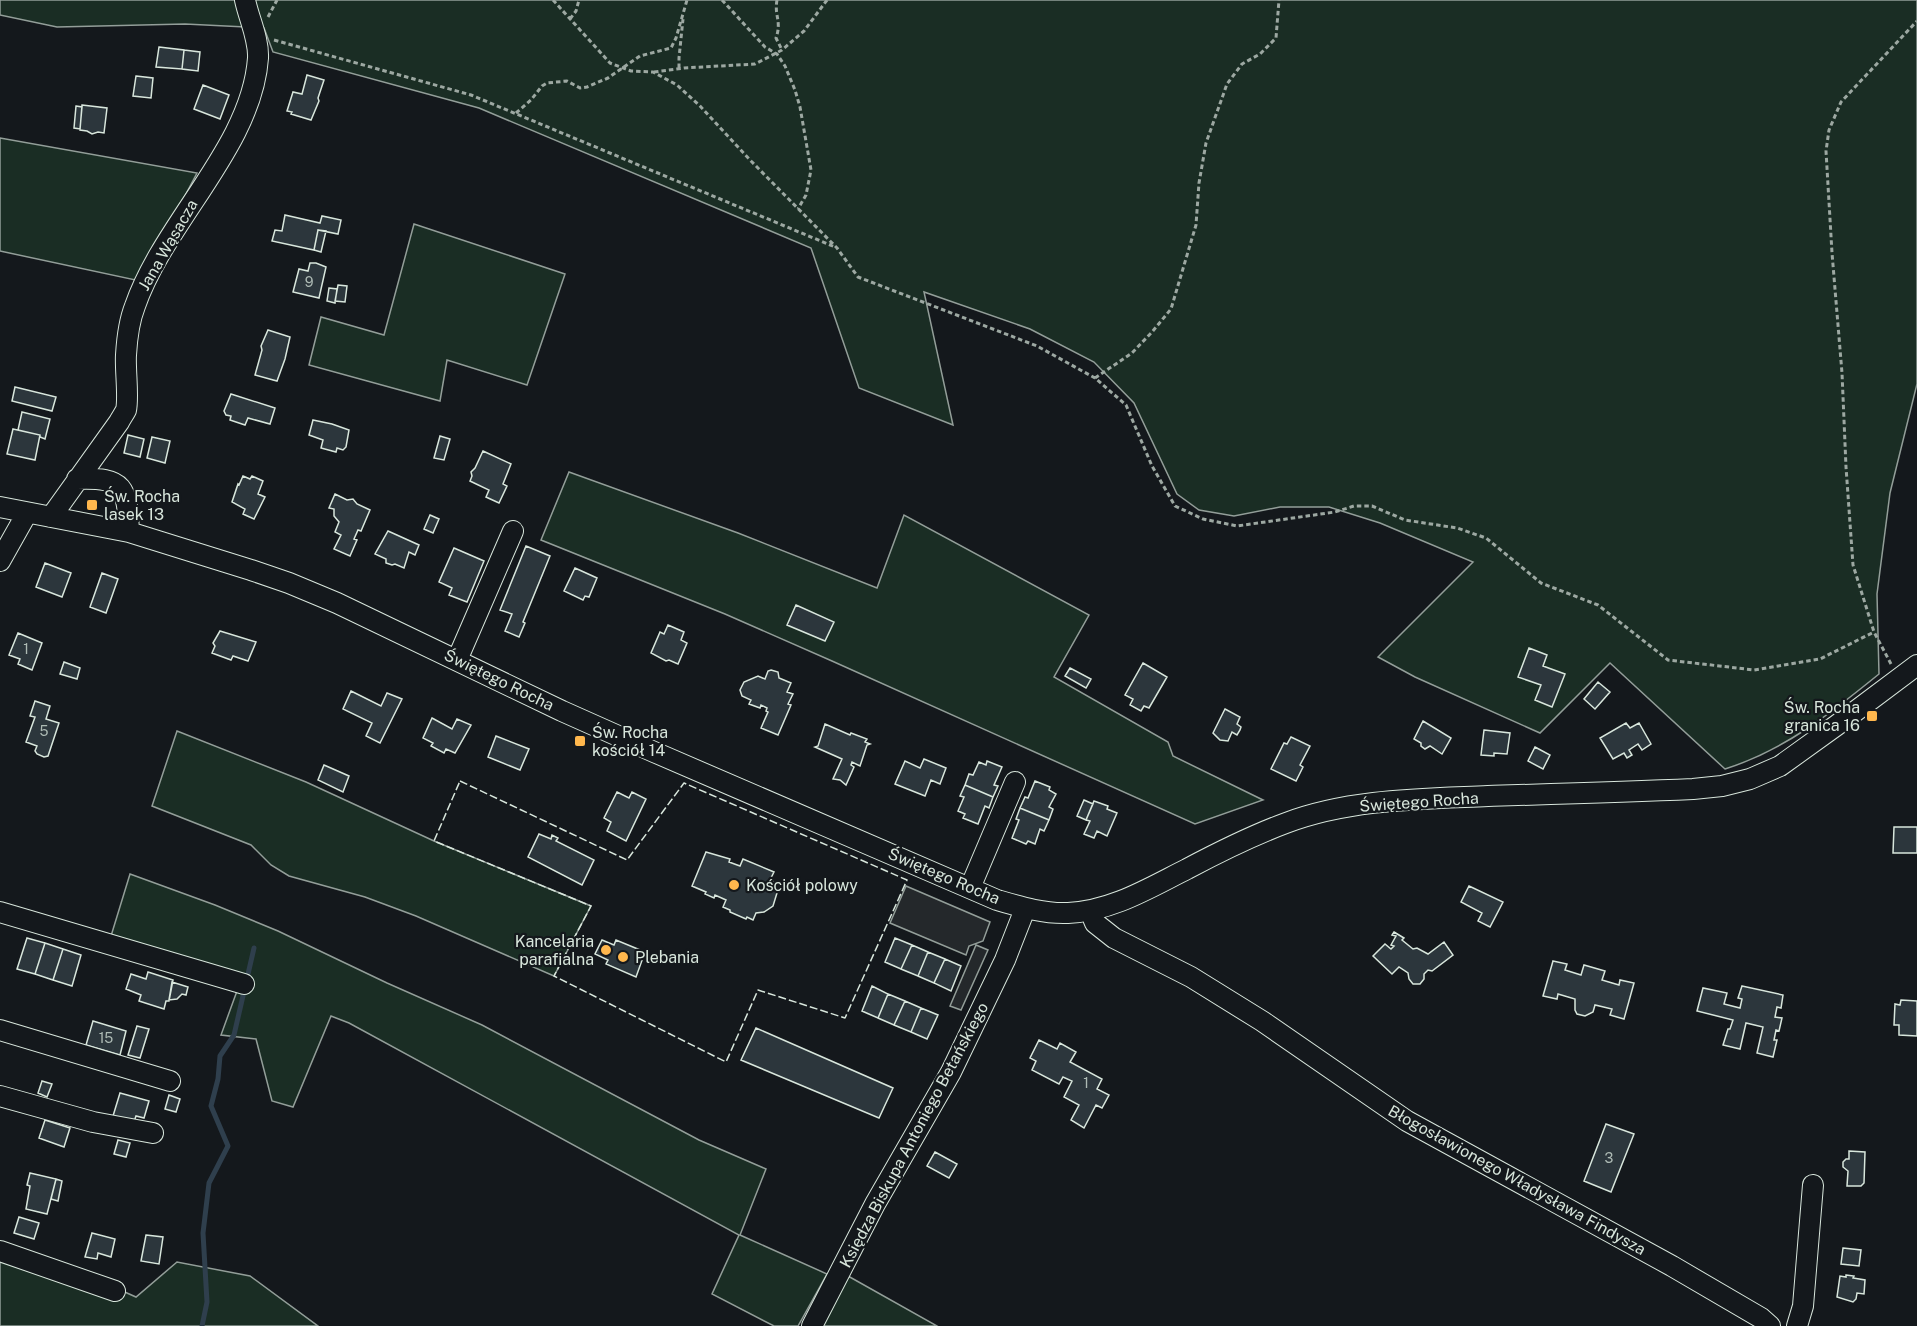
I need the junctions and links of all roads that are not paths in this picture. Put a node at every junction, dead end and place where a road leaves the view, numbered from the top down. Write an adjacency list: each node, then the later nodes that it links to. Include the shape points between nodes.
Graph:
1 (245, 0): 2 (street, Jana Wąsacza, via 258,57 250,98 232,140 141,288 128,332 126,409)
2 (77, 479): 5 (street, Jana Wąsacza); 7 (street, via 99,478 116,483 124,491)
3 (0, 507): 4 (street, Świętego Rocha)
4 (27, 513): 5 (street, Świętego Rocha); 8 (street)
5 (51, 517): 7 (street, Świętego Rocha)
6 (513, 531): 9 (street)
7 (129, 532): 9 (street, Świętego Rocha, via 289,583)
8 (0, 561)
9 (457, 660): 12 (street, Świętego Rocha, via 561,711)
10 (1917, 665): 14 (street, Świętego Rocha, via 1796,756 1750,779 1693,789 1396,800 1333,810 1288,822 1128,899)
11 (1015, 783): 12 (street)
12 (970, 888): 13 (street, Świętego Rocha)
13 (1025, 909): 14 (street, Świętego Rocha, via 1047,913); 16 (street, Księdza Biskupa Antoniego Betańskiego)
14 (1090, 911): 27 (street, Błogosławionego Władysława Findysza, via 1095,922 1114,938 1191,977 1262,1021 1407,1121 1672,1266)
15 (0, 912): 17 (street)
16 (1014, 934): 21 (street, via 1002,936 996,946); 26 (street, Księdza Biskupa Antoniego Betańskiego, via 951,1072 875,1204)
17 (244, 984)
18 (0, 1030): 19 (street)
19 (170, 1081)
20 (0, 1096): 22 (street, via 93,1122)
21 (923, 1101)
22 (153, 1133)
23 (1813, 1185): 28 (street, via 1803,1306)
24 (0, 1251): 25 (street)
25 (115, 1291)
26 (812, 1326)
27 (1770, 1326)
28 (1797, 1326)

